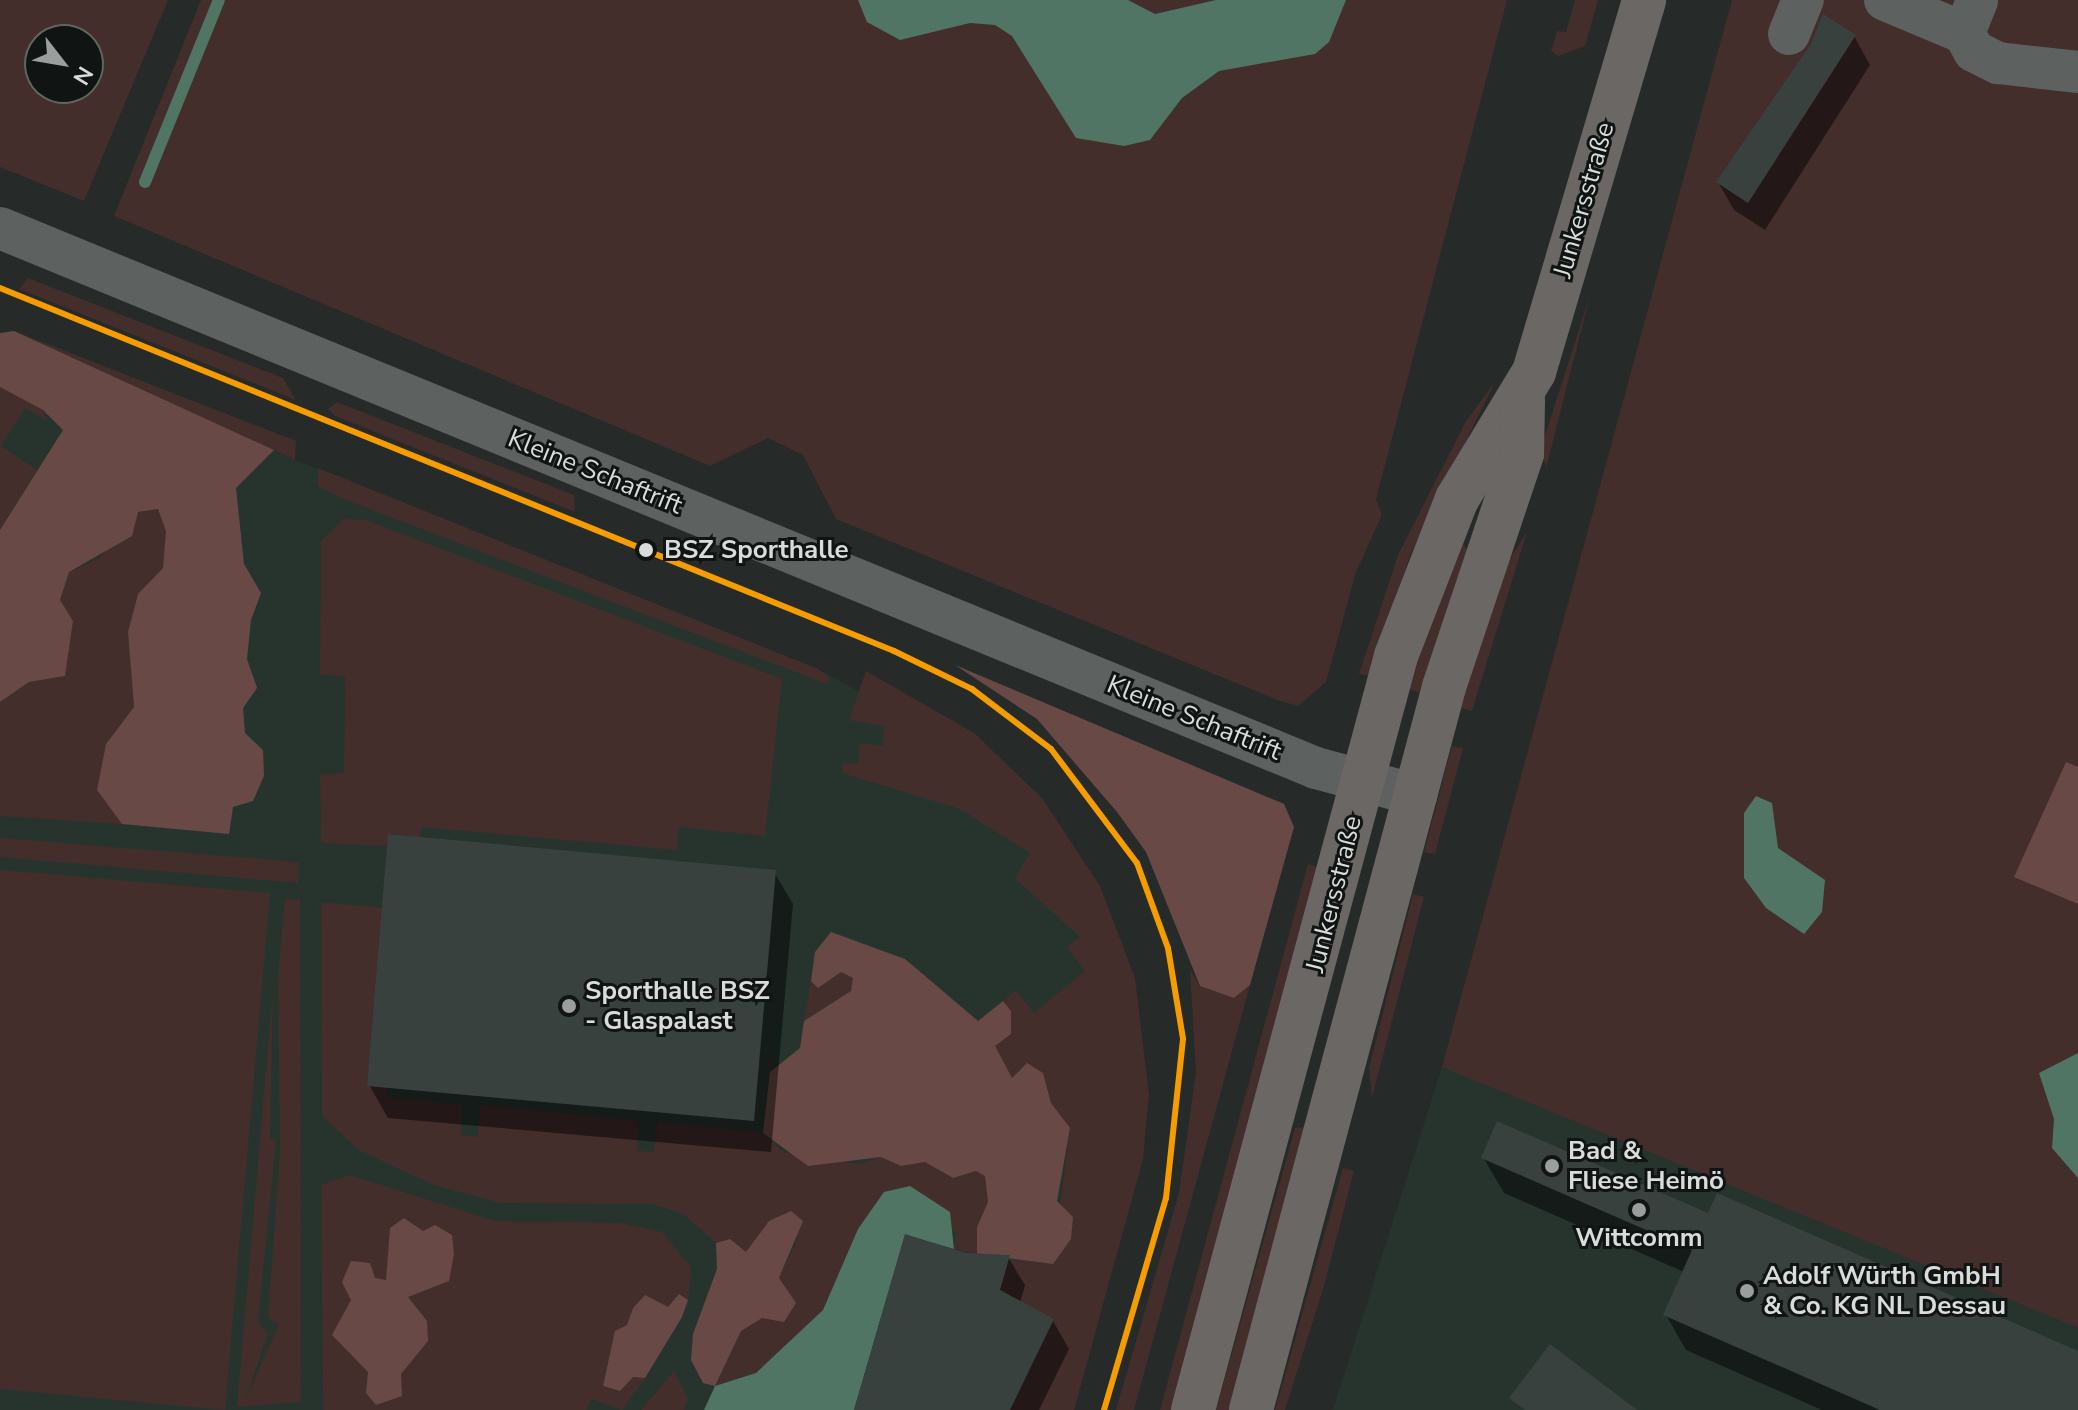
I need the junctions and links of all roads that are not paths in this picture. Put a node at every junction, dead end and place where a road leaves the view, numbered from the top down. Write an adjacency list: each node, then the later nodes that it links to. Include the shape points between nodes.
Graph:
1 (1644, 0): 6 (main road, Junkersstraße)
2 (1885, 0): 3 (street)
3 (1970, 16): 4 (street, via 1974,51 1998,63)
4 (2078, 72)
5 (0, 228): 7 (street, Kleine Schaftrift, via 1053,662)
6 (1523, 400): 7 (main road, Junkersstraße, via 1457,499 1434,551); 8 (main road, Junkersstraße, via 1522,454 1469,601)
7 (1363, 781): 8 (street, Kleine Schaftrift); 9 (main road, Junkersstraße)
8 (1416, 795): 10 (main road, Junkersstraße)
9 (1193, 1410)
10 (1251, 1410)

